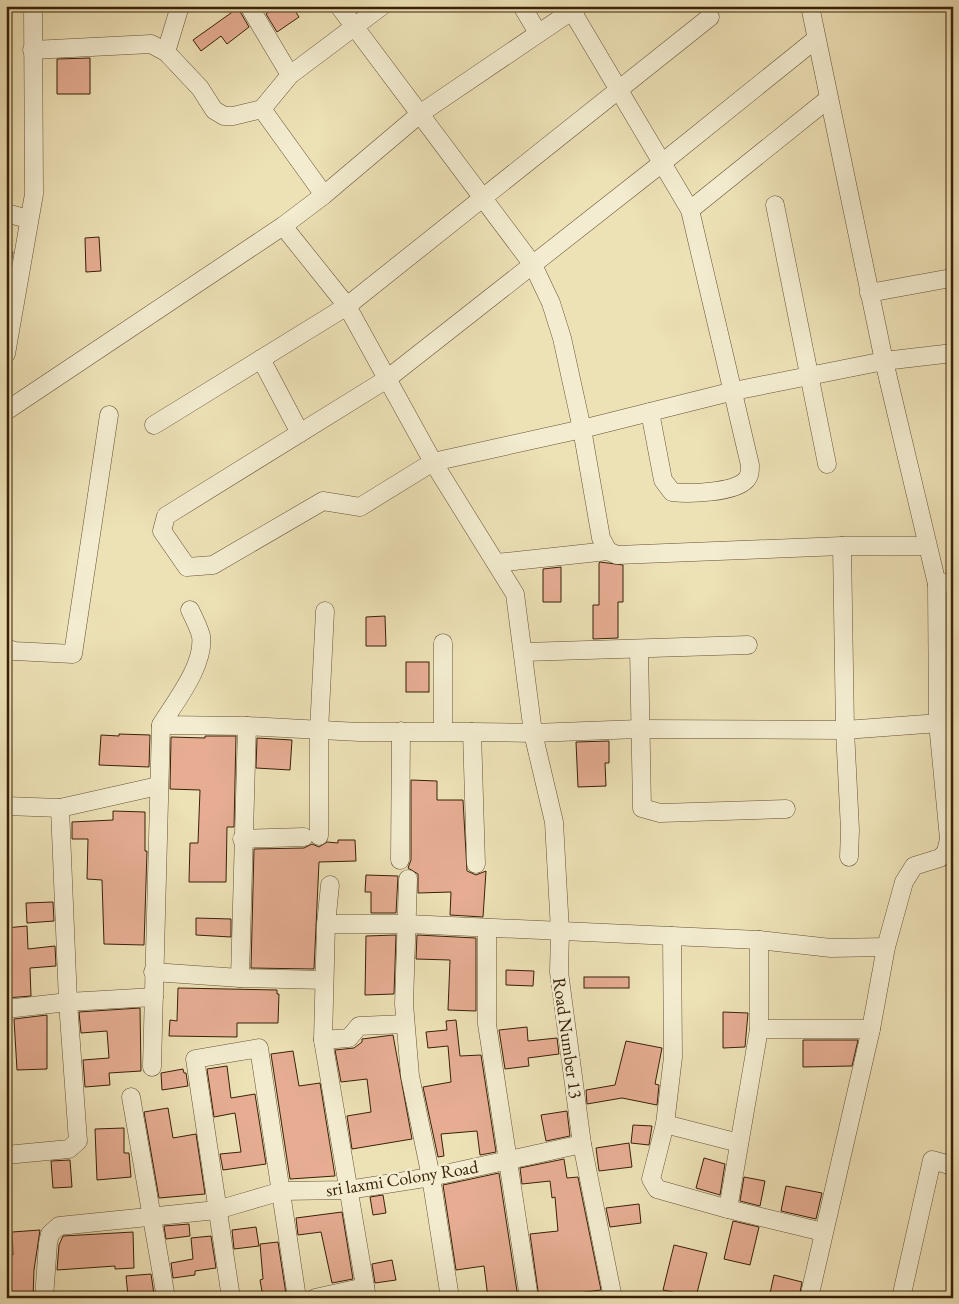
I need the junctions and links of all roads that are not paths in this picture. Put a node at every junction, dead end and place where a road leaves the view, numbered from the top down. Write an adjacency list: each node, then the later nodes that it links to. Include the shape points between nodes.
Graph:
1 (33, 6): 13 (street)
2 (180, 6): 14 (street)
3 (249, 6): 15 (street)
4 (339, 6): 10 (street)
5 (382, 6): 10 (street)
6 (522, 6): 11 (street)
7 (810, 6): 12 (street)
8 (576, 9): 11 (street); 16 (street)
9 (710, 17): 16 (street)
10 (353, 27): 15 (street); 19 (street)
11 (538, 33): 19 (street)
12 (816, 39): 17 (street); 20 (street)
13 (32, 50): 14 (street, via 152,44); 26 (street, via 34,194)
14 (166, 52): 18 (street, via 200,88 214,110 224,116)
15 (290, 75): 18 (street)
16 (618, 90): 20 (street); 22 (street)
17 (828, 99): 24 (street); 30 (street)
18 (262, 109): 21 (street)
19 (421, 113): 21 (street); 22 (street)
20 (662, 163): 24 (street); 28 (street)
21 (324, 195): 27 (street)
22 (484, 198): 28 (street); 31 (street)
23 (775, 205): 37 (street)
24 (690, 210): 39 (street)
25 (6, 213): 26 (street)
26 (28, 219): 32 (street)
27 (283, 226): 31 (street, Road Number 13); 40 (street)
28 (533, 265): 38 (street); 44 (street, via 551,303 562,338)
29 (951, 278): 30 (street)
30 (869, 293): 36 (street)
31 (347, 306): 35 (street); 38 (street, Road Number 13)
32 (9, 316): 34 (street)
33 (953, 353): 36 (street)
34 (6, 354)
35 (261, 360): 43 (street); 45 (street)
36 (884, 361): 37 (street); 49 (street)
37 (808, 376): 39 (street); 47 (street)
38 (387, 379): 45 (street); 46 (street, Road Number 13)
39 (734, 391): 41 (street); 41 (street, via 750,465 746,480 736,486 689,494 672,492 663,480)
40 (6, 411)
41 (650, 412): 44 (street)
42 (109, 415): 57 (street, via 73,654)
43 (154, 425)
44 (582, 429): 46 (street); 50 (street, via 602,538)
45 (300, 433): 46 (street, via 166,516 162,531 187,567 213,565 323,501 360,507)
46 (433, 462): 51 (street, Road Number 13)
47 (827, 464)
48 (842, 546): 49 (street); 50 (street, via 617,556); 64 (street)
49 (927, 546): 52 (street)
50 (608, 551): 51 (street)
51 (496, 563): 59 (street, Road Number 13, via 515,594)
52 (945, 583): 60 (street)
53 (190, 610): 61 (street, via 201,635 201,646 192,675)
54 (324, 611): 65 (street)
55 (443, 643): 67 (street)
56 (748, 644): 58 (street)
57 (6, 648)
58 (639, 649): 59 (street); 63 (street)
59 (524, 652): 69 (street, Road Number 13)
60 (945, 722): 64 (street); 86 (street, via 949,846 940,858 914,866 904,882)
61 (160, 725): 62 (street); 70 (street)
62 (247, 726): 65 (street); 74 (street)
63 (639, 729): 64 (street); 69 (street); 73 (street, via 640,800 642,808 648,812)
64 (844, 730): 75 (street)
65 (319, 731): 66 (street); 74 (street, via 311,837)
66 (400, 731): 67 (street); 76 (street)
67 (443, 731): 68 (street)
68 (472, 732): 69 (street); 77 (street)
69 (533, 733): 83 (street, Road Number 13, via 554,822)
70 (158, 786): 72 (street); 87 (street)
71 (6, 806): 72 (street)
72 (60, 808): 91 (street)
73 (786, 809)
74 (242, 839): 88 (street)
75 (849, 858)
76 (400, 860)
77 (476, 864)
78 (408, 879): 81 (street)
79 (330, 886): 80 (street)
80 (326, 924): 81 (street); 89 (street)
81 (408, 924): 82 (street); 93 (street)
82 (488, 928): 83 (street); 103 (street, via 486,1024)
83 (560, 931): 84 (street); 101 (street, Road Number 13, via 559,972)
84 (672, 936): 85 (street); 99 (street, via 673,1057)
85 (760, 940): 86 (street, via 831,948); 94 (street)
86 (886, 947): 95 (street)
87 (153, 972): 88 (street); 90 (street)
88 (240, 978): 89 (street)
89 (324, 980): 96 (street)
90 (154, 997): 91 (street); 97 (street)
91 (68, 1002): 92 (street); 102 (street, via 78,1141 70,1149)
92 (6, 1009)
93 (405, 1024): 96 (street, via 367,1024 359,1026 349,1038); 105 (street, via 410,1076)
94 (760, 1029): 95 (street); 100 (street)
95 (871, 1029): 111 (street)
96 (323, 1040): 106 (street)
97 (152, 1068)
98 (131, 1097): 110 (street)
99 (665, 1124): 100 (street); 108 (street, via 652,1174 653,1185 657,1189)
100 (739, 1143): 108 (street)
101 (582, 1144): 103 (street, sri laxmi Colony Road); 120 (street, Road Number 13)
102 (6, 1154)
103 (508, 1160): 105 (street, sri laxmi Colony Road); 119 (street)
104 (953, 1166): 122 (street, via 932,1160)
105 (431, 1177): 106 (street, sri laxmi Colony Road); 118 (street)
106 (348, 1190): 107 (street, sri laxmi Colony Road); 112 (street)
107 (282, 1191): 109 (street, sri laxmi Colony Road); 109 (street, via 259,1048 195,1059); 116 (street)
108 (728, 1209): 111 (street)
109 (217, 1210): 110 (street, sri laxmi Colony Road); 115 (street)
110 (150, 1215): 113 (street, sri laxmi Colony Road, via 59,1226 50,1234 48,1243); 114 (street)
111 (823, 1232): 121 (street)
112 (366, 1292): 117 (street)
113 (44, 1298)
114 (166, 1298)
115 (231, 1298)
116 (297, 1298)
117 (315, 1298)
118 (450, 1298)
119 (529, 1298)
120 (613, 1298)
121 (808, 1298)
122 (901, 1298)

